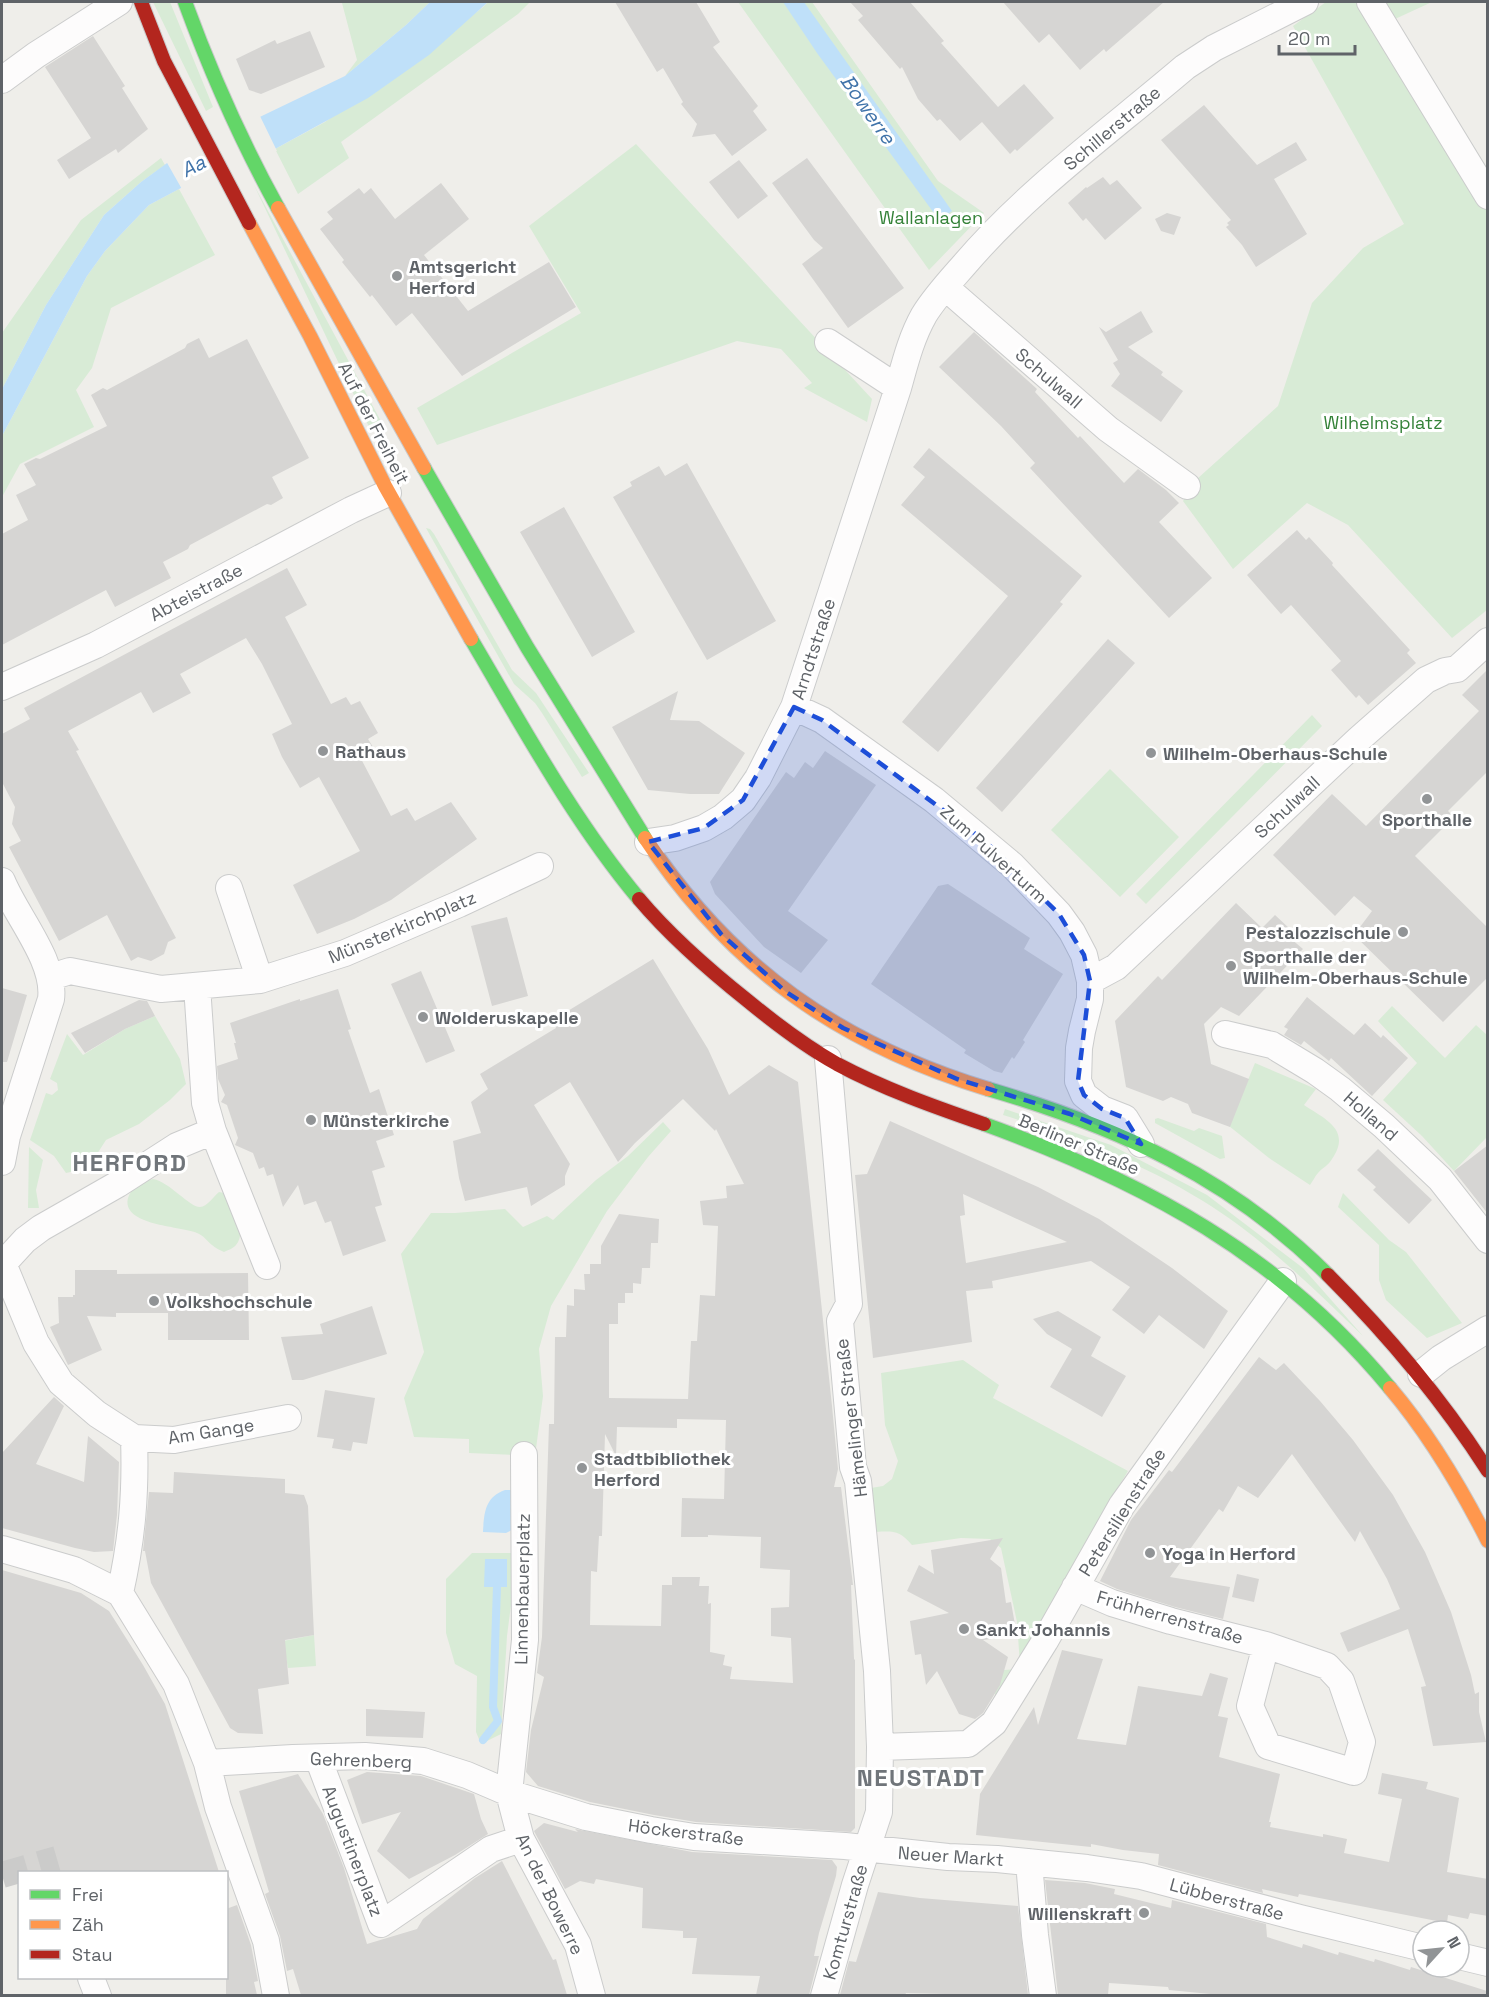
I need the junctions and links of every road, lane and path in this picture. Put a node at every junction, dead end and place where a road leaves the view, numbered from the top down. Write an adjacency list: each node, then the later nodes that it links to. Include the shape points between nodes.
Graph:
1 (119, 2): 6 (street)
2 (141, 2): 12 (main road, Auf der Freiheit, via 162,56 197,125)
3 (185, 2): 16 (main road, Auf der Freiheit, via 195,33 264,180 422,477 538,667)
4 (1305, 2): 8 (street, Schillerstraße, via 1214,48 1185,68 1021,205)
5 (1370, 2): 7 (street)
6 (2, 80)
7 (1488, 196)
8 (945, 287): 10 (street, Arndtstraße, via 910,344); 11 (street, Schulwall, via 1108,429)
9 (828, 342): 10 (street)
10 (898, 388): 15 (street, Arndtstraße)
11 (1187, 486)
12 (393, 490): 14 (street, Abteistraße, via 96,645); 17 (main road, Auf der Freiheit, via 467,634)
13 (1488, 641): 23 (street, Schulwall, via 1457,669 1426,680 1116,967)
14 (2, 687)
15 (794, 707): 16 (street, Arndtstraße, via 758,778 743,800 723,817 675,838); 23 (street, Zum Pulverturm, via 822,720 934,800 1012,865 1072,932 1084,955)
16 (632, 844): 17 (main road); 28 (main road, Berliner Straße, via 679,886 721,934 786,992 843,1028 938,1072 1070,1114)
17 (599, 847): 26 (main road, Berliner Straße, via 648,910 690,953 780,1028)
18 (540, 866): 22 (street, Münsterkirchplatz, via 345,953)
19 (2, 881): 21 (street)
20 (230, 888): 22 (street)
21 (51, 977): 24 (street, Münsterkirchplatz, via 70,971 161,989); 29 (street, via 51,999)
22 (260, 980): 24 (street, Münsterkirchplatz)
23 (1090, 981): 28 (street, Zum Pulverturm, via 1078,1081 1084,1095 1102,1109 1125,1118)
24 (197, 986): 27 (street, via 205,1103)
25 (1225, 1034): 30 (street, Holland, via 1272,1044 1340,1089 1440,1179)
26 (828, 1059): 33 (main road, Berliner Straße, via 883,1085 1100,1170 1217,1233); 45 (street, Hämelinger Straße, via 849,1304 840,1321 877,1671)
27 (213, 1131): 31 (street, via 177,1146 41,1228); 32 (street)
28 (1141, 1143): 35 (main road, Berliner Straße, via 1236,1199 1287,1236 1335,1281)
29 (2, 1162)
30 (1488, 1240)
31 (2, 1264): 37 (street, via 36,1343 61,1383 97,1414)
32 (267, 1266)
33 (1283, 1281): 40 (main road, Berliner Straße, via 1358,1351 1410,1411 1452,1473); 42 (street, Petersilienstraße, via 1122,1505)
34 (1488, 1329): 35 (street)
35 (1421, 1374): 39 (main road, Berliner Straße)
36 (288, 1418): 37 (street, Am Gange, via 174,1440)
37 (134, 1438): 43 (street, via 136,1484 131,1539)
38 (524, 1455): 48 (street, Linnenbauerplatz, via 525,1640)
39 (1488, 1471)
40 (1488, 1541)
41 (2, 1549): 43 (street, via 74,1570)
42 (1075, 1587): 44 (street, Frühherrenstraße, via 1171,1621); 45 (street, Petersilienstraße, via 994,1724 968,1744)
43 (120, 1593): 47 (street, via 176,1684)
44 (1266, 1645): 44 (street, Frühherrenstraße, via 1250,1706 1268,1746 1354,1772 1362,1742 1341,1681 1327,1666)
45 (880, 1747): 50 (street, via 879,1812)
46 (318, 1758): 47 (street, Gehrenberg); 48 (street, Gehrenberg, via 365,1756 423,1761); 49 (street, Augustinerplatz, via 381,1924 491,1849)
47 (207, 1763): 57 (street, via 209,1810 266,1941)
48 (509, 1793): 49 (street, An der Bowerre); 50 (street, Höckerstraße, via 586,1817 694,1837)
49 (521, 1839): 58 (street, An der Bowerre, via 578,1945)
50 (867, 1848): 51 (street, Neuer Markt); 59 (street, Komturstraße)
51 (1029, 1862): 52 (street, Lübberstraße, via 1141,1876); 60 (street)
52 (1411, 1945)
53 (1471, 1959): 54 (street)
54 (1488, 1963)
55 (92, 1979): 56 (street)
56 (98, 1995)
57 (276, 1995)
58 (592, 1995)
59 (824, 1995)
60 (1043, 1995)

